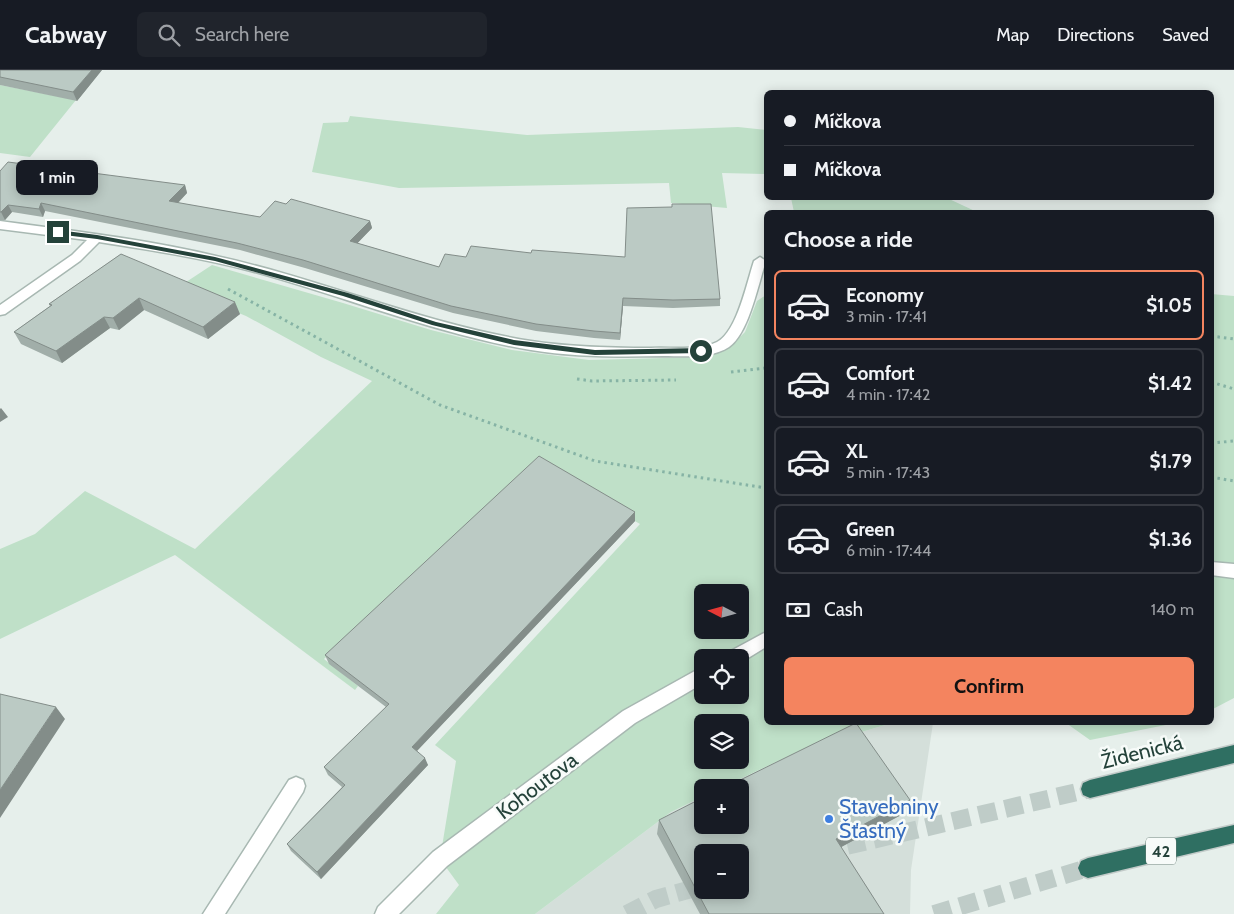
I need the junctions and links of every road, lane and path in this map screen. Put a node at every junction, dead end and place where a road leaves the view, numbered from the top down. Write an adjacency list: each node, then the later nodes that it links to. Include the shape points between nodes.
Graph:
1 (0, 225): 2 (street)
2 (97, 237): 3 (street); 5 (street, via 76,258)
3 (215, 259): 4 (street, via 346,294 435,324 514,343 595,353 701,351 725,343 740,323); 14 (path, via 220,285 440,405 595,461)
4 (760, 261)
5 (0, 311)
6 (1214, 336): 7 (path)
7 (1234, 339)
8 (1214, 383): 9 (path)
9 (1234, 389)
10 (1234, 442): 11 (path)
11 (1214, 443)
12 (1214, 478): 13 (path)
13 (1234, 481)
14 (764, 488)
15 (1214, 568): 16 (street)
16 (1234, 571)
17 (764, 640): 18 (street)
18 (749, 649)
19 (694, 680): 26 (street, Kohoutova, via 629,717 448,853)
20 (1234, 754): 22 (highway, Židenická)
21 (296, 786): 25 (street)
22 (1090, 789)
23 (1234, 834): 24 (highway, 42)
24 (1088, 868)
25 (213, 914)
26 (385, 914)

